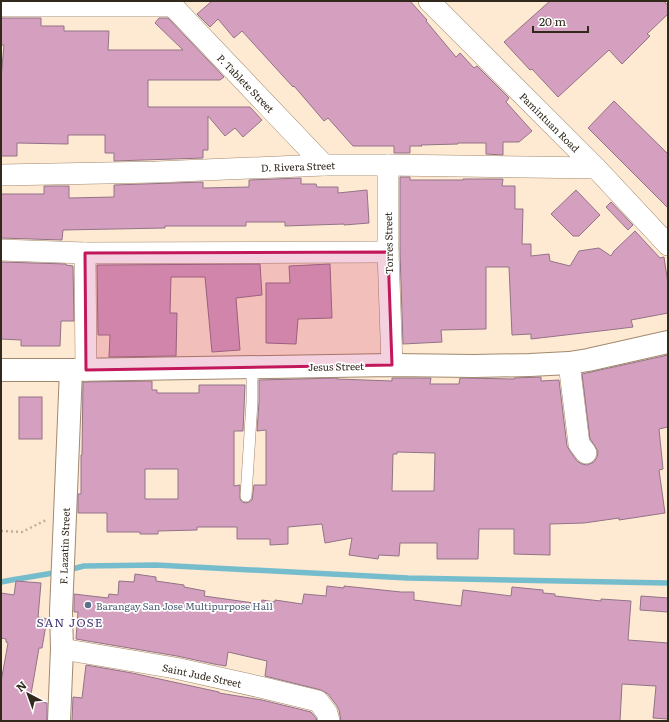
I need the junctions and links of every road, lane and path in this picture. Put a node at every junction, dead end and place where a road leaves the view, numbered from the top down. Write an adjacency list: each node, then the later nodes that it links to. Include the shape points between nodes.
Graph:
1 (429, 1): 6 (street, Pamintuan Road)
2 (170, 3): 3 (street); 4 (street, P. Tablete Street)
3 (1, 6)
4 (324, 165): 5 (street, D. Rivera Street); 7 (street, D. Rivera Street)
5 (388, 165): 6 (street, D. Rivera Street); 11 (street, Torres Street)
6 (596, 168): 8 (street, Pamintuan Road)
7 (1, 175)
8 (668, 245)
9 (1, 250): 10 (street)
10 (85, 252): 11 (street); 17 (street)
11 (388, 252): 14 (street, Torres Street)
12 (668, 342): 13 (street, Jesus Street)
13 (570, 363): 14 (street, Jesus Street); 18 (street, via 579,444)
14 (392, 365): 15 (street, Jesus Street)
15 (252, 367): 17 (street, Jesus Street); 19 (lane)
16 (1, 370): 17 (street, Jesus Street)
17 (79, 370): 20 (street, F. Lazatin Street)
18 (586, 453)
19 (246, 496)
20 (66, 519): 21 (path, via 22,532); 22 (street, F. Lazatin Street)
21 (1, 531)
22 (62, 649): 23 (street, F. Lazatin Street); 24 (street, Saint Jude Street, via 175,668 318,701 327,713)
23 (59, 721)
24 (329, 721)

